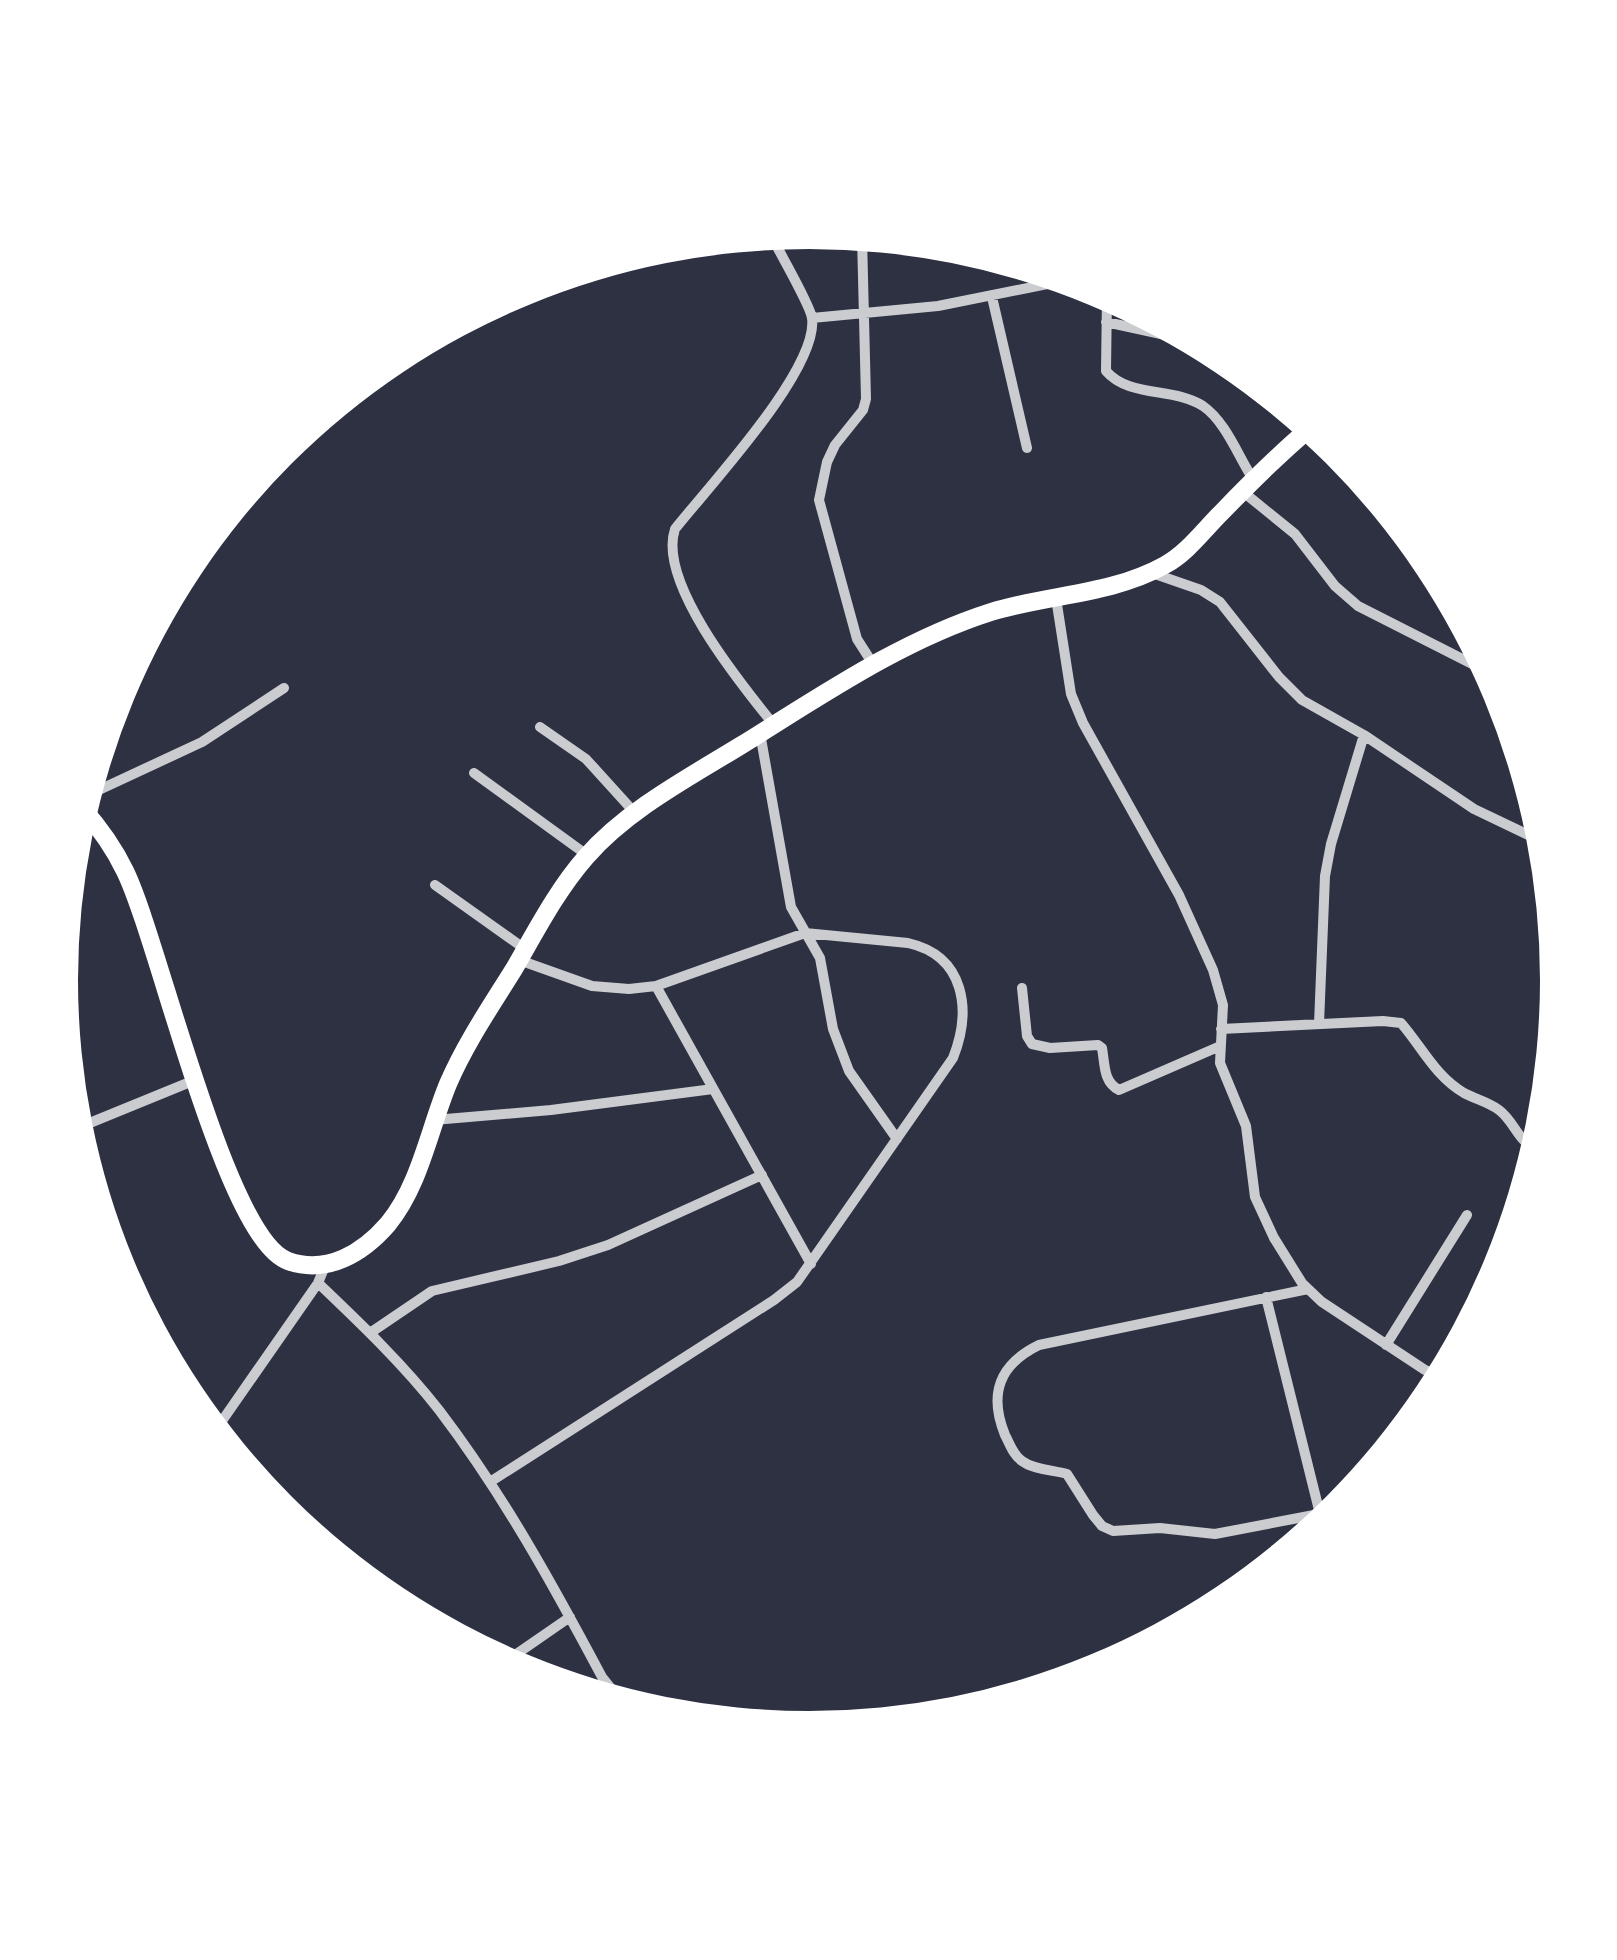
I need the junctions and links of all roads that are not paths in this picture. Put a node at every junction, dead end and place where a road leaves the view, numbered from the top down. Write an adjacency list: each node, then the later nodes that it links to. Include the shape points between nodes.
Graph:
1 (779, 250): 7 (street)
2 (862, 252): 5 (street)
3 (1038, 287): 4 (street)
4 (992, 297): 5 (street); 11 (street)
5 (862, 311): 7 (street); 16 (street, via 866,400 827,462 819,500 857,639)
6 (1106, 313): 8 (street)
7 (812, 318): 19 (street, via 806,351 789,385 671,542 671,557 700,622)
8 (1106, 322): 9 (street); 12 (street, via 1106,371 1123,384 1184,397 1208,410)
9 (1143, 330)
10 (1298, 438): 12 (highway)
11 (1026, 448)
12 (1248, 485): 13 (highway, via 1191,546); 15 (street, via 1358,606)
13 (1151, 573): 14 (highway); 20 (street, via 1210,594 1290,690)
14 (1056, 598): 16 (highway, via 982,616); 33 (street, via 1082,723 1214,970)
15 (1466, 661)
16 (873, 664): 19 (highway)
17 (284, 688): 22 (street, via 202,742)
18 (540, 727): 23 (street, via 586,759)
19 (767, 729): 23 (highway); 28 (street, via 786,886)
20 (1364, 735): 25 (street, via 1474,809); 32 (street, via 1325,876)
21 (474, 773): 26 (street)
22 (103, 788)
23 (636, 813): 26 (highway)
24 (94, 827): 35 (highway, via 127,874)
25 (1524, 833)
26 (587, 855): 29 (highway)
27 (435, 885): 29 (street)
28 (805, 932): 30 (street); 39 (street, via 820,958 833,1029 849,1071); 39 (street, via 924,946 955,976 962,1034)
29 (522, 954): 30 (street, via 592,986); 37 (highway, via 450,1078)
30 (656, 986): 36 (street)
31 (1022, 988): 34 (street, via 1032,1044 1098,1045 1107,1080 1118,1090)
32 (1319, 1024): 33 (street); 40 (street, via 1401,1023 1449,1082 1499,1110)
33 (1221, 1029): 34 (street)
34 (1218, 1047): 45 (street, via 1246,1126 1258,1206)
35 (195, 1080): 38 (street); 44 (highway, via 258,1233 279,1257)
36 (714, 1089): 37 (street); 41 (street)
37 (434, 1120): 44 (highway, via 390,1222)
38 (92, 1122)
39 (897, 1138): 43 (street)
40 (1521, 1140)
41 (762, 1175): 43 (street); 47 (street, via 608,1245 432,1292)
42 (1467, 1215): 48 (street)
43 (812, 1264): 51 (street, via 774,1300)
44 (322, 1275): 47 (street); 50 (street)
45 (1308, 1288): 46 (street); 48 (street)
46 (1266, 1297): 52 (street); 53 (street, via 1039,1345 1006,1370 999,1384 1000,1421 1022,1461 1067,1474 1102,1526 1114,1531 1215,1534)
47 (370, 1333): 51 (street, via 438,1409)
48 (1386, 1345): 49 (street)
49 (1426, 1370)
50 (224, 1418)
51 (490, 1482): 54 (street)
52 (1318, 1504)
53 (1304, 1517)
54 (570, 1617): 55 (street); 56 (street)
55 (520, 1651)
56 (605, 1682)

